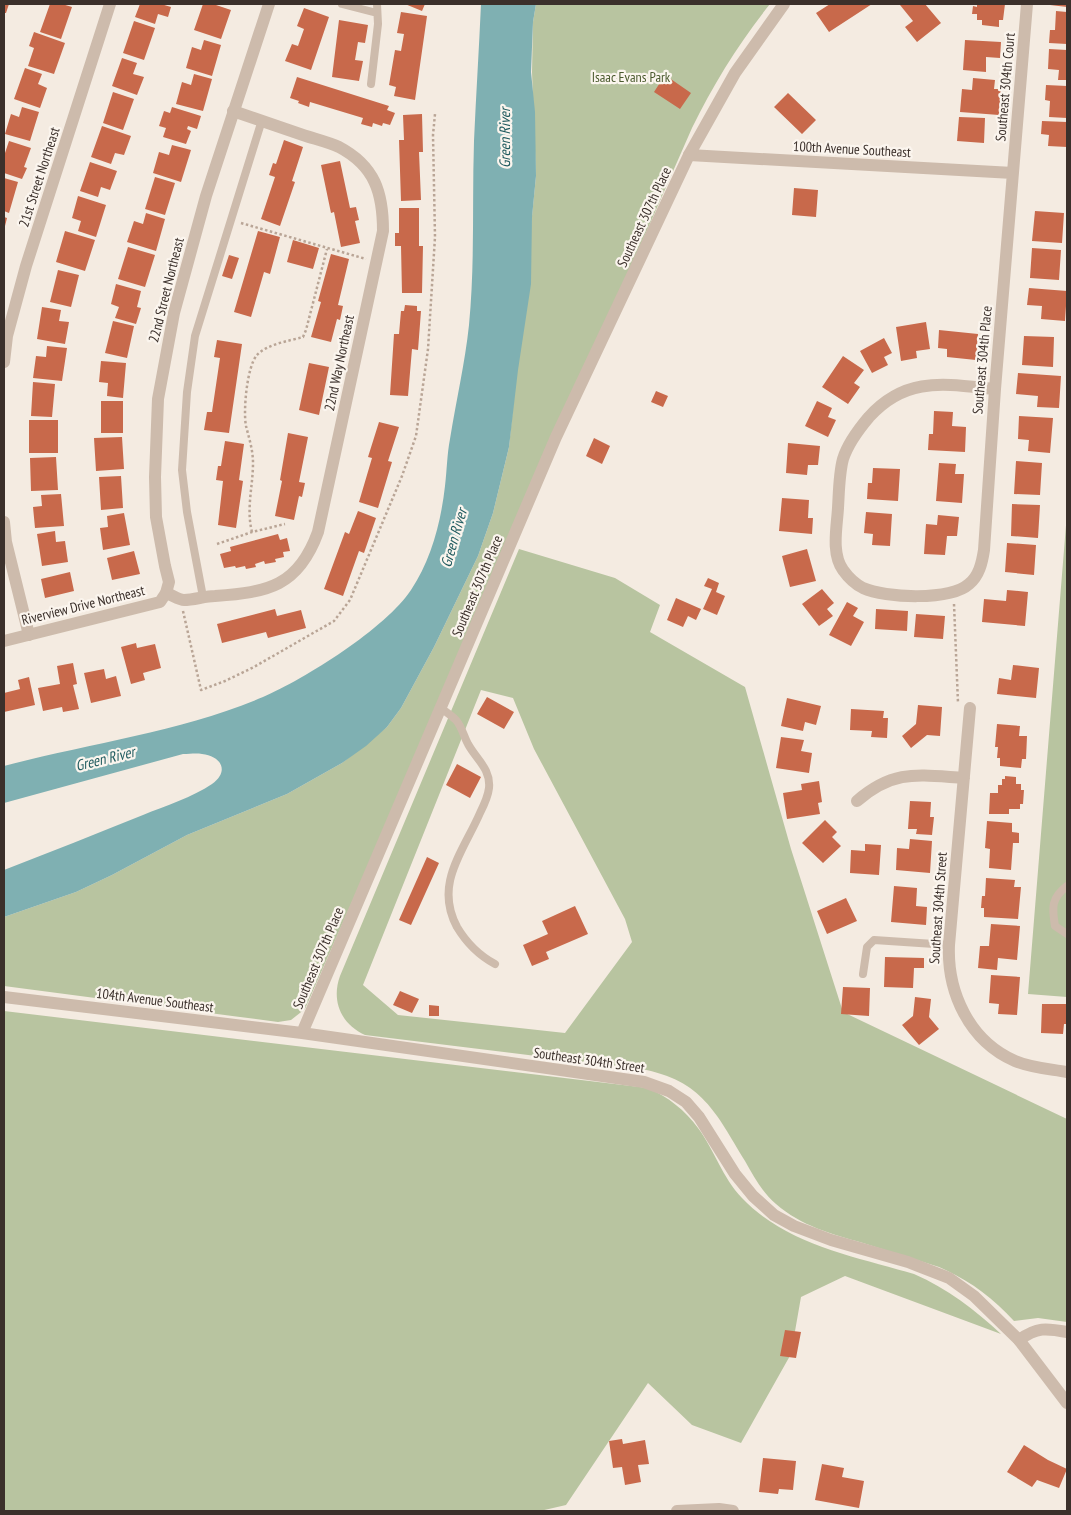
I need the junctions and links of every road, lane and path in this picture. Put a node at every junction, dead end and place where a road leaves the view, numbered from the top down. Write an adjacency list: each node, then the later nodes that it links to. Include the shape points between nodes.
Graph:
1 (110, 4): 17 (street, 21st Street Northeast, via 26,266 7,336)
2 (269, 4): 9 (street, 22nd Street Northeast)
3 (342, 4): 7 (lane)
4 (377, 4): 7 (lane)
5 (784, 4): 12 (street, Southeast 307th Place, via 735,73)
6 (1028, 4): 13 (street, Southeast 304th Court)
7 (377, 13): 8 (lane)
8 (371, 84)
9 (233, 110): 11 (street, 22nd Way Northeast); 24 (street, 22nd Street Northeast, via 174,313 158,399 156,517 169,582)
10 (435, 114): 26 (path, via 435,237 428,349 416,436 350,600 334,621 254,667 201,690 183,616)
11 (262, 120): 14 (lane); 16 (street, 22nd Way Northeast, via 338,147 356,158 368,171 380,194 383,209)
12 (689, 156): 13 (street, 100th Avenue Southeast); 29 (street, Southeast 307th Place, via 556,437)
13 (1013, 172): 18 (street, Southeast 304th Place)
14 (230, 220): 15 (path); 25 (lane, via 194,336 187,392 182,470)
15 (326, 248): 16 (path); 21 (path, via 303,337 267,348 257,354 252,363 245,408 253,460)
16 (377, 262): 25 (street, 22nd Way Northeast, via 312,550 300,569 279,584 240,594)
17 (4, 362)
18 (995, 389): 23 (street, Southeast 304th Place, via 984,550 980,568 972,581); 23 (street, via 954,385 917,387 900,392 879,407 853,437 842,460 836,552 839,564 849,577 862,587 884,593 919,596)
19 (4, 522): 27 (street)
20 (285, 524): 21 (path)
21 (252, 532): 22 (path)
22 (217, 544)
23 (954, 592): 30 (path, via 958,708)
24 (166, 593): 26 (street); 27 (street, Riverview Drive Northeast, via 160,602)
25 (203, 597): 26 (street, 22nd Way Northeast)
26 (183, 600)
27 (29, 634): 28 (street, Riverview Drive Northeast)
28 (4, 641)
29 (442, 708): 36 (lane, via 457,721 484,767 489,787 451,876 448,901 460,932); 39 (street, Southeast 307th Place)
30 (970, 708): 31 (street, Southeast 304th Street)
31 (964, 778): 32 (street, via 904,776 881,783); 35 (street, Southeast 304th Street)
32 (857, 801)
33 (1067, 886): 34 (lane, via 1059,892 1052,908 1055,926)
34 (1067, 934)
35 (949, 945): 37 (lane, via 874,940 867,947); 40 (street, Southeast 304th Street, via 952,985 978,1034 1014,1060)
36 (495, 964)
37 (863, 974)
38 (4, 997): 39 (street, 104th Avenue Southeast)
39 (302, 1033): 42 (street, Southeast 304th Street, via 644,1082 669,1091 699,1116 735,1174 774,1215 831,1240 908,1262 949,1278 974,1296)
40 (1067, 1072)
41 (1067, 1332): 42 (street, via 1050,1329 1032,1331)
42 (1019, 1340): 43 (street, Southeast 304th Street)
43 (1067, 1403)
44 (677, 1511): 45 (street)
45 (733, 1511)

